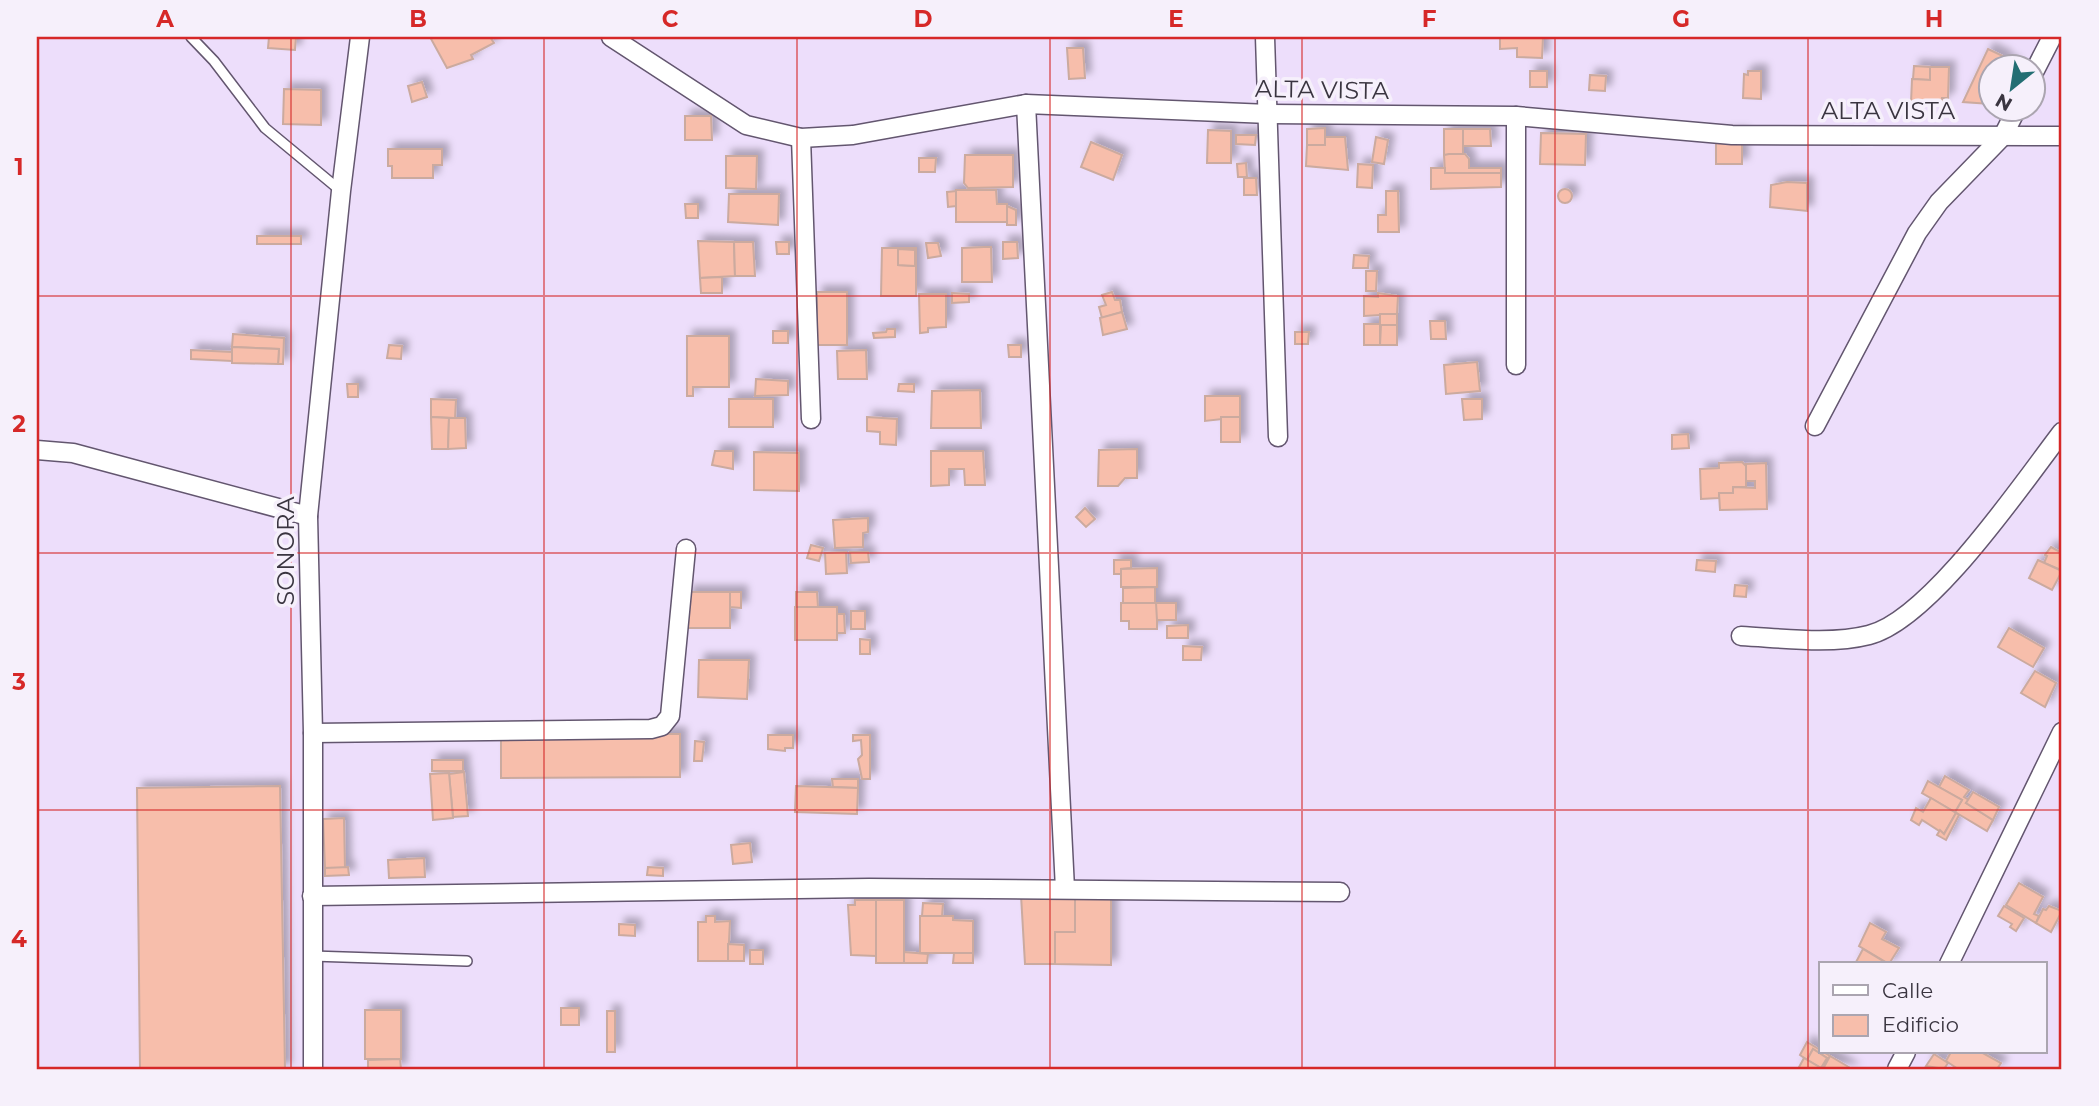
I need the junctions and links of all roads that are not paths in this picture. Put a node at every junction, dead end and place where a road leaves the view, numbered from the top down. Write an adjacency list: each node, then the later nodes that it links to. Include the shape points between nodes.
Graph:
1 (191, 37): 12 (lane, via 265,128)
2 (360, 37): 12 (street, SONORA)
3 (611, 37): 11 (street, ALTA VISTA, via 746,125)
4 (1265, 37): 6 (street)
5 (1026, 104): 6 (street, ALTA VISTA); 11 (street, ALTA VISTA, via 853,135); 24 (street)
6 (1269, 114): 7 (street, ALTA VISTA); 17 (street)
7 (1516, 116): 9 (street, ALTA VISTA, via 1731,135); 13 (street)
8 (2010, 122): 9 (street)
9 (2003, 136): 10 (street, ALTA VISTA); 15 (street, via 1939,202 1917,233)
10 (2062, 136)
11 (801, 138): 14 (street)
12 (341, 191): 19 (street, SONORA)
13 (1516, 365)
14 (811, 419)
15 (1815, 426)
16 (2062, 432): 21 (street, via 1941,583 1892,628 1831,639)
17 (1278, 437)
18 (37, 450): 19 (street, via 73,453)
19 (308, 516): 23 (street, SONORA)
20 (686, 550): 23 (street, via 670,716 662,726)
21 (1741, 636)
22 (2062, 732): 29 (street)
23 (313, 733): 26 (street, SONORA)
24 (1065, 889): 25 (street); 26 (street)
25 (1340, 892)
26 (312, 896): 27 (street, SONORA)
27 (312, 956): 28 (lane); 30 (street, SONORA)
28 (467, 961)
29 (1950, 962)
30 (313, 1069)

